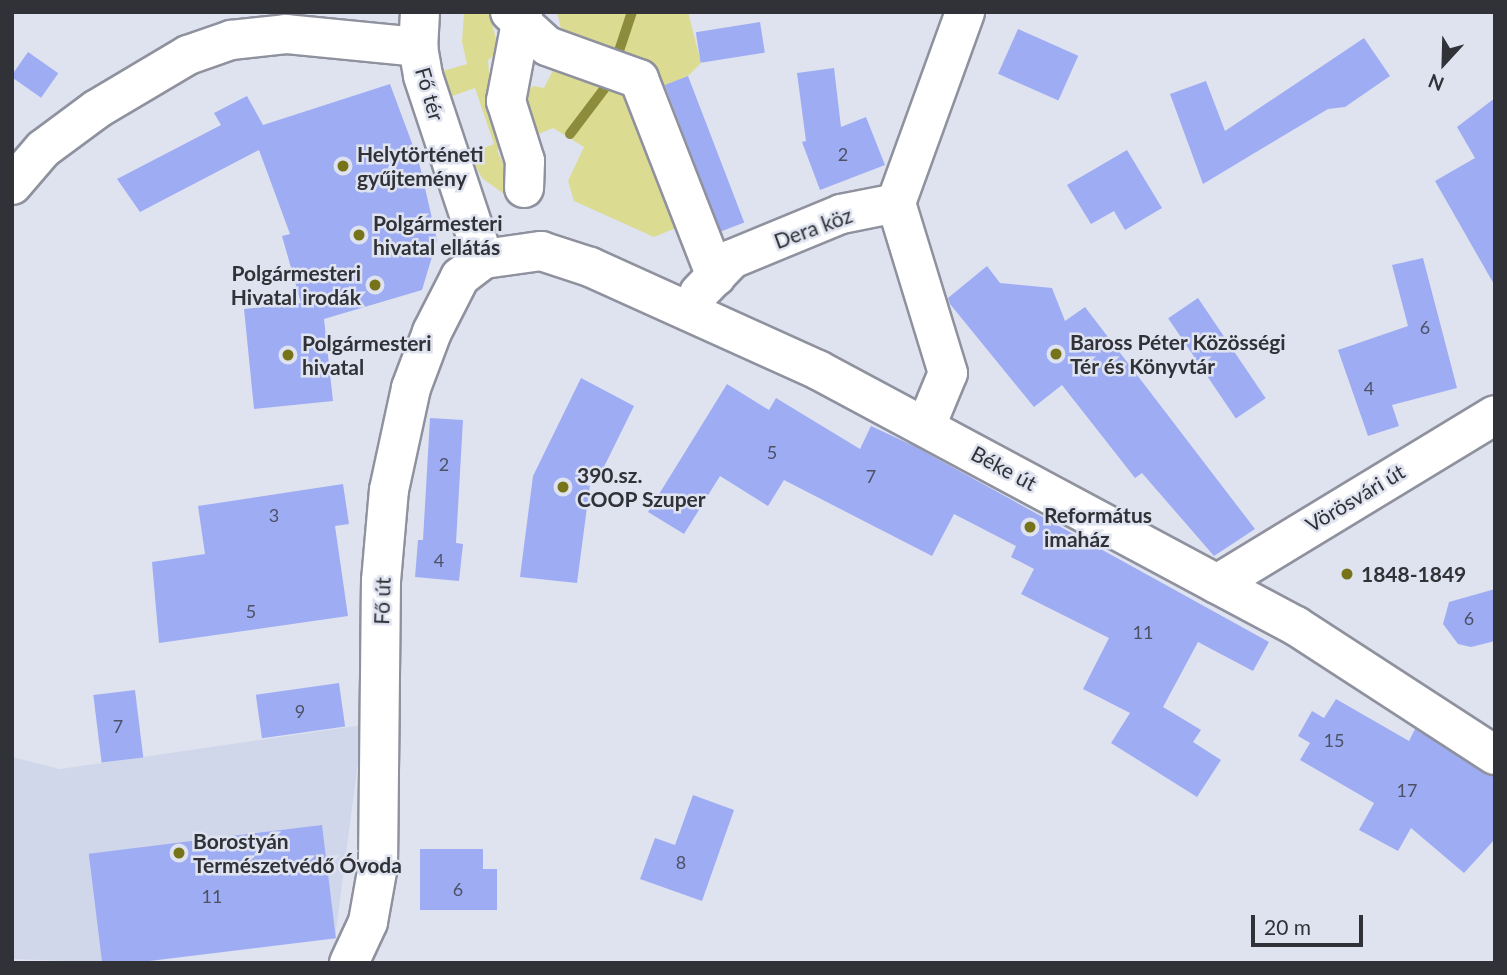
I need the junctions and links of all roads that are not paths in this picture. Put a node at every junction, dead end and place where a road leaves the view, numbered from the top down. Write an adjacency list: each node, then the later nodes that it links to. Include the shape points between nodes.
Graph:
1 (965, 12): 6 (street)
2 (518, 15): 5 (street, via 506,100 525,161); 8 (street, via 547,46 639,79)
3 (419, 30): 4 (street, via 286,34 231,40 199,51 145,76 97,109 43,149); 7 (street, Fő tér, via 426,85)
4 (12, 185)
5 (524, 188)
6 (896, 203): 8 (street, Dera köz, via 841,214); 11 (street, via 948,373)
7 (484, 259): 9 (street, Béke út, via 541,251 590,267); 14 (street, Fő út, via 460,277 432,332 411,388 389,490 381,581 378,866 368,922)
8 (724, 267): 9 (street)
9 (684, 309): 11 (street, Béke út)
10 (1495, 415): 12 (street, Vörösvári út)
11 (926, 426): 12 (street, Béke út)
12 (1217, 584): 13 (street, Béke út, via 1296,626)
13 (1495, 755)
14 (349, 963)

